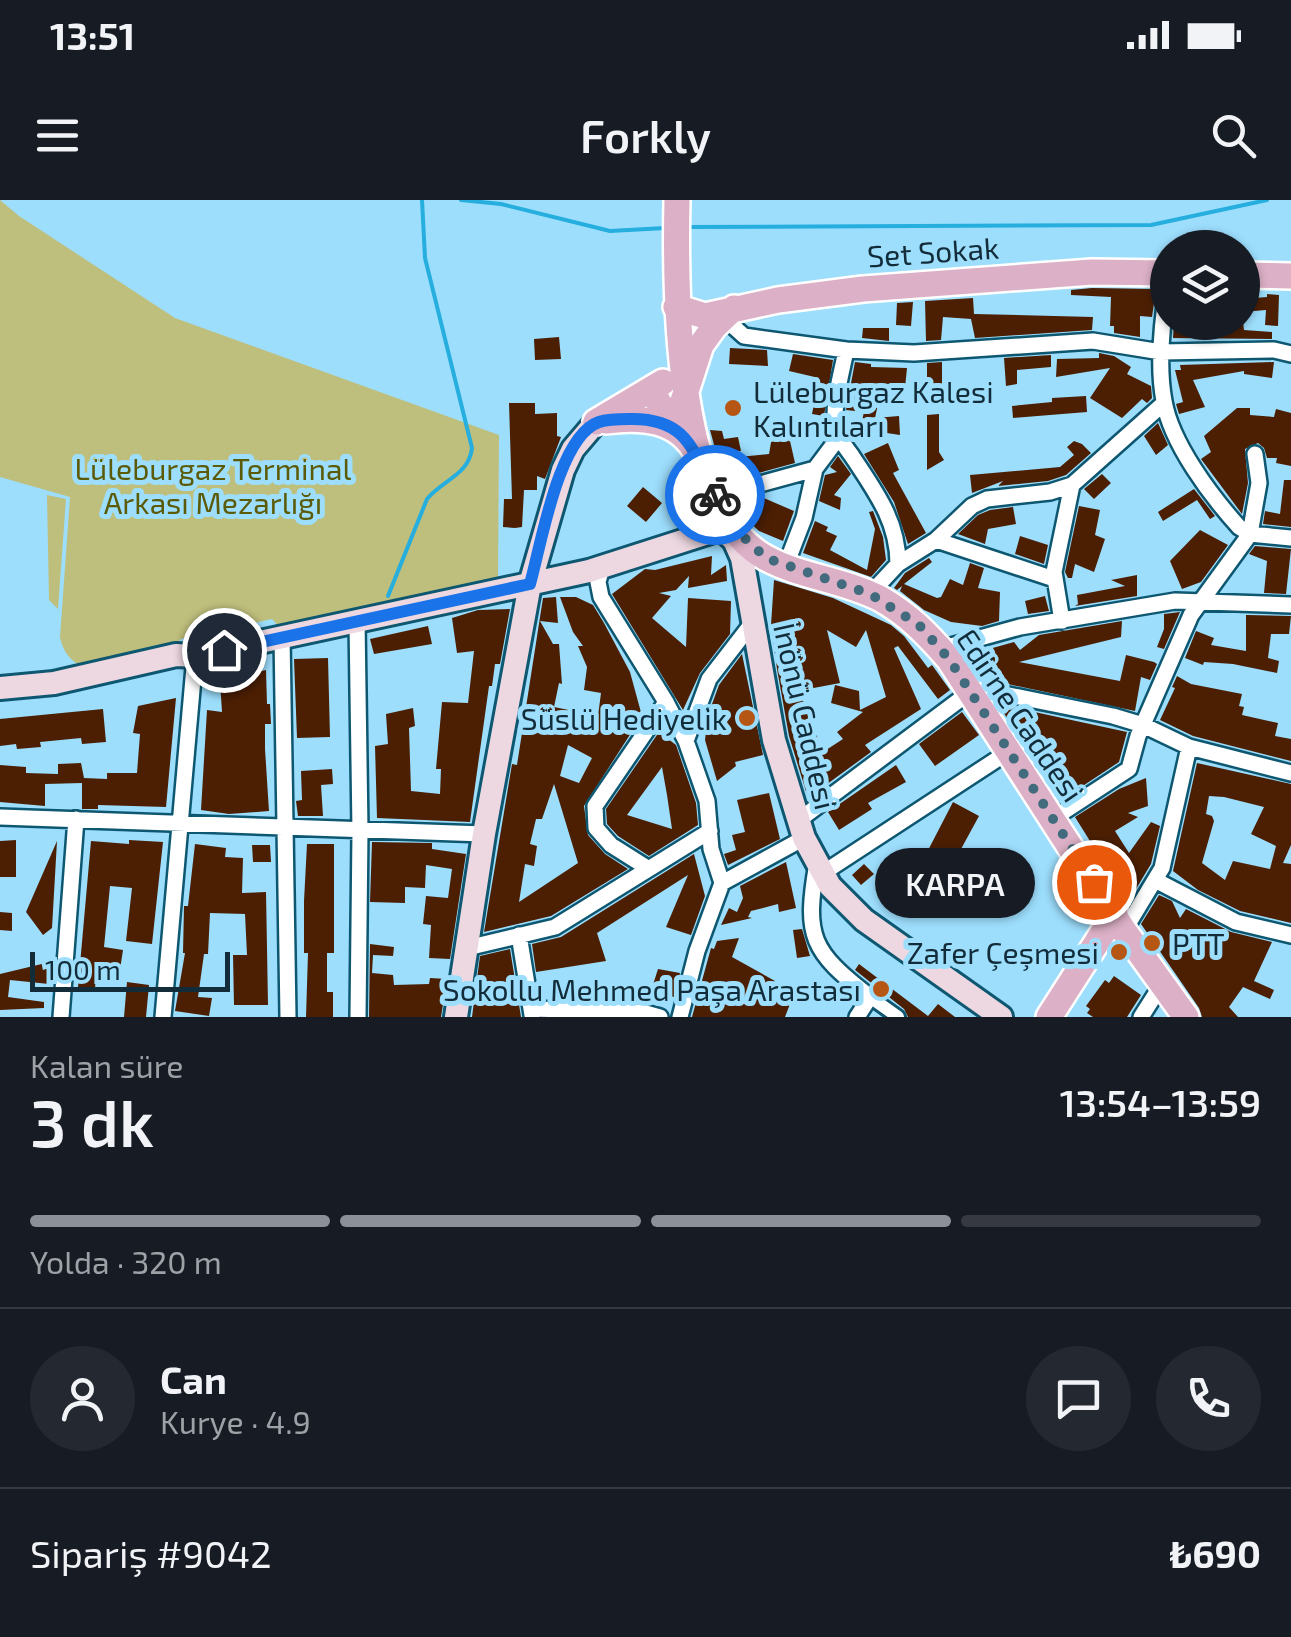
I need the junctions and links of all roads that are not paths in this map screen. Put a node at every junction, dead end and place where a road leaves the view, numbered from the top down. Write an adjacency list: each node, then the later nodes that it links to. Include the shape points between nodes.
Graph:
1 (678, 200): 5 (main road, Edirne Caddesi)
2 (1150, 273): 6 (main road, Set Sokak, via 863,289)
3 (1260, 275): 4 (main road)
4 (1291, 276)
5 (676, 303): 7 (main road); 10 (main road, Edirne Caddesi)
6 (734, 308): 7 (main road, Set Sokak); 9 (street, via 734,328 744,336); 14 (main road, via 701,345)
7 (705, 316): 10 (main road)
8 (1163, 340): 11 (street)
9 (846, 350): 11 (street, via 914,353 1094,341); 17 (street, via 835,421)
10 (680, 351): 13 (main road); 14 (main road, Edirne Caddesi)
11 (1162, 352): 12 (street); 15 (street)
12 (1291, 354)
13 (656, 388): 14 (main road, via 656,399 668,410 681,407); 16 (main road)
14 (687, 394): 19 (main road, Edirne Caddesi)
15 (1164, 403): 21 (street); 23 (street, via 1185,453)
16 (596, 422): 19 (main road, via 665,424 688,440); 26 (main road, via 563,470)
17 (839, 437): 20 (street); 28 (street, via 886,509)
18 (1255, 454): 23 (street)
19 (702, 466): 22 (main road, Edirne Caddesi)
20 (815, 469): 22 (street); 27 (street, via 804,518)
21 (1072, 485): 25 (street, via 988,499); 31 (street)
22 (718, 510): 27 (main road, Edirne Caddesi); 29 (main road); 32 (main road, İnönü Caddesi)
23 (1250, 534): 24 (street); 35 (street)
24 (1291, 538)
25 (936, 540): 28 (street); 31 (street)
26 (537, 560): 30 (main road); 33 (main road)
27 (778, 562): 32 (main road, via 753,564); 34 (main road, Edirne Caddesi)
28 (898, 564): 34 (street)
29 (602, 567): 30 (main road); 47 (street, via 602,597)
30 (554, 579): 33 (main road)
31 (1054, 579): 37 (street)
32 (746, 582): 39 (main road, İnönü Caddesi)
33 (530, 584): 38 (main road); 61 (main road)
34 (870, 594): 41 (main road, Edirne Caddesi, via 919,625)
35 (1200, 600): 36 (street); 37 (street); 48 (street)
36 (1291, 605)
37 (1062, 620): 41 (street)
38 (357, 621): 40 (main road); 59 (street)
39 (753, 622): 49 (street, via 708,679); 58 (main road, İnönü Caddesi, via 769,717)
40 (282, 636): 42 (main road); 57 (street)
41 (940, 649): 45 (main road, Edirne Caddesi)
42 (195, 656): 44 (main road, via 180,668); 56 (street)
43 (0, 688): 44 (main road)
44 (55, 688): 46 (main road)
45 (970, 692): 48 (street); 51 (main road, Edirne Caddesi); 58 (street)
46 (0, 700)
47 (666, 702): 49 (street); 63 (street, via 595,806 596,828)
48 (1143, 725): 50 (street); 55 (street, via 1122,776)
49 (686, 741): 60 (street)
50 (1188, 747): 52 (street); 64 (street)
51 (1008, 752): 55 (main road, Edirne Caddesi); 62 (street)
52 (1291, 773)
53 (0, 817): 54 (street)
54 (76, 820): 56 (street); 74 (street)
55 (1051, 820): 66 (main road, Edirne Caddesi)
56 (182, 824): 57 (street); 75 (street)
57 (286, 827): 59 (street); 76 (street)
58 (801, 829): 62 (main road, İnönü Caddesi); 65 (street)
59 (360, 831): 61 (street); 77 (street)
60 (710, 831): 63 (street); 65 (street)
61 (484, 834): 69 (main road)
62 (820, 868): 71 (street, via 809,908 817,946); 83 (main road, İnönü Caddesi, via 864,920)
63 (648, 869): 68 (street, via 555,927)
64 (1157, 881): 66 (street); 67 (street, via 1236,922)
65 (722, 883): 80 (street)
66 (1119, 922): 70 (main road, Edirne Caddesi); 84 (main road)
67 (1291, 935)
68 (518, 936): 69 (street); 72 (street)
69 (467, 948): 78 (main road)
70 (1162, 984): 85 (street); 86 (main road, Edirne Caddesi)
71 (870, 997): 81 (street); 82 (street)
72 (531, 1013): 73 (street)
73 (640, 1014): 79 (street)
74 (60, 1017)
75 (163, 1017)
76 (288, 1017)
77 (358, 1017)
78 (456, 1017)
79 (660, 1017)
80 (680, 1017)
81 (857, 1017)
82 (898, 1017)
83 (1001, 1017)
84 (1049, 1017)
85 (1142, 1017)
86 (1186, 1017)

